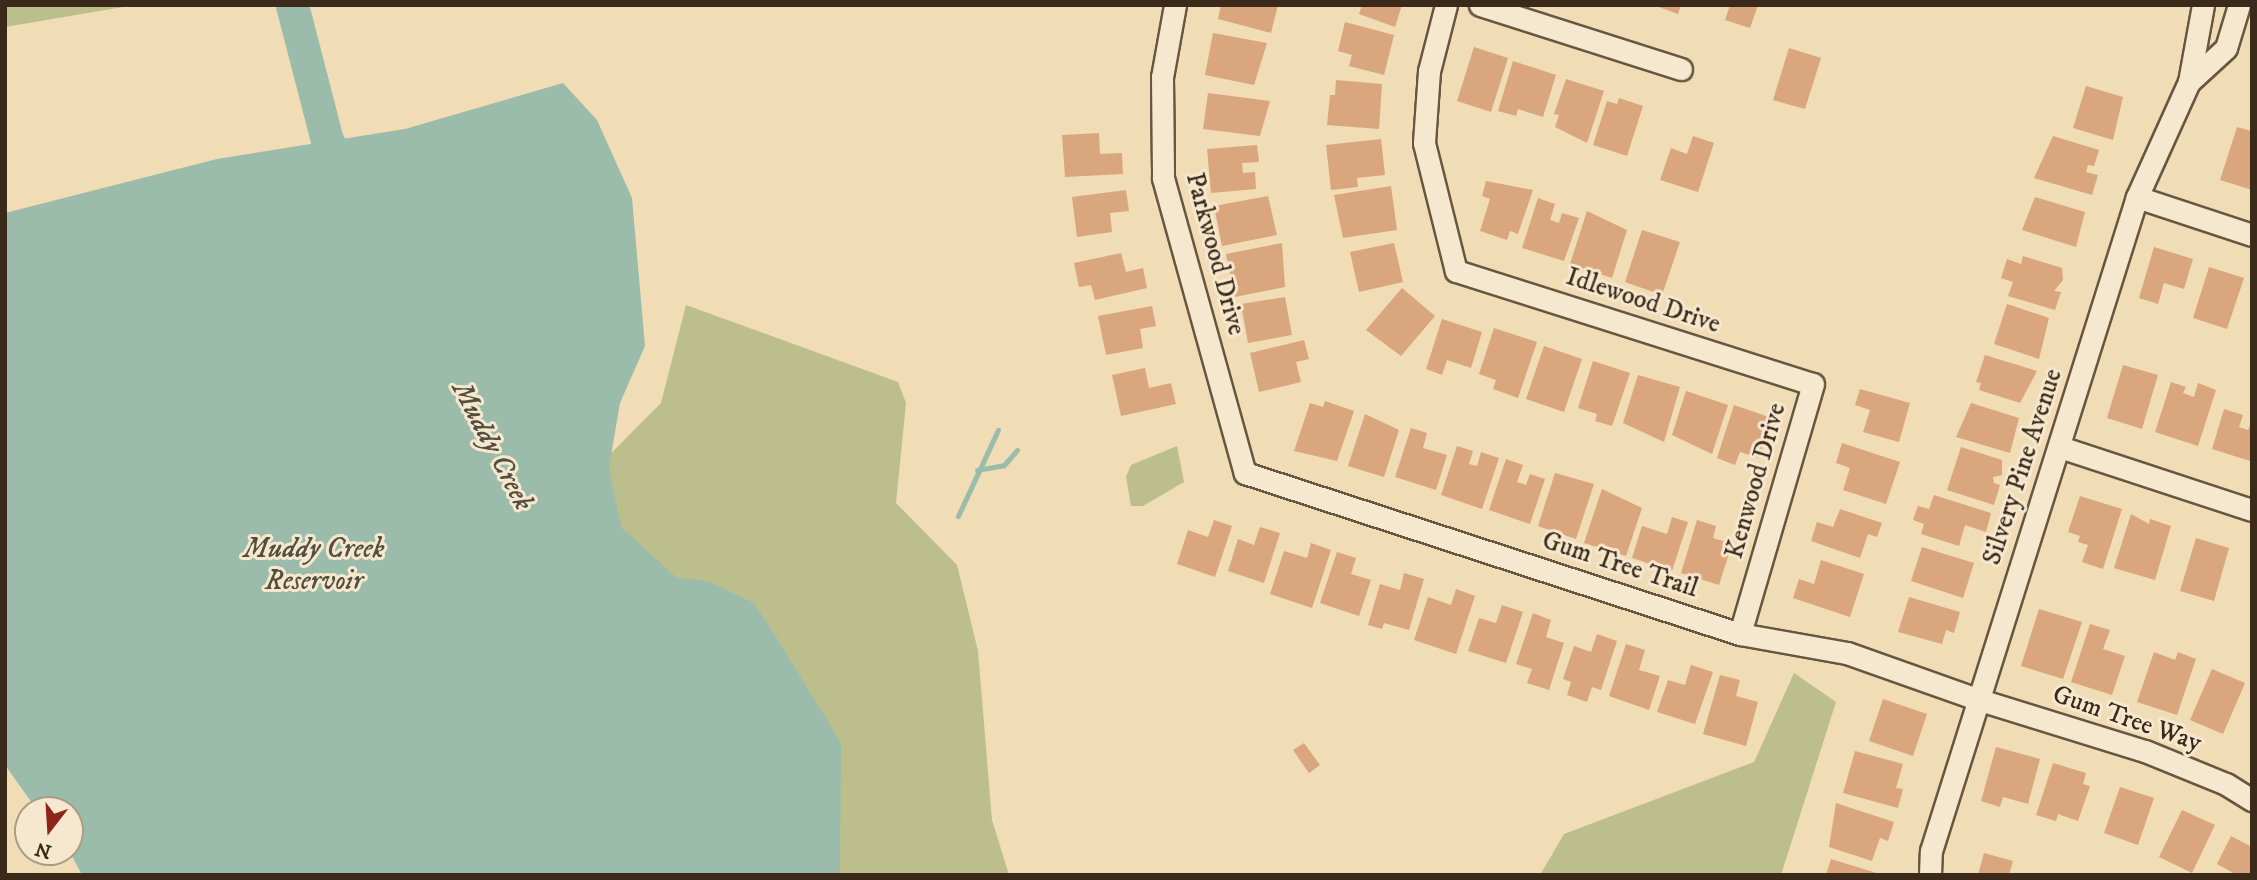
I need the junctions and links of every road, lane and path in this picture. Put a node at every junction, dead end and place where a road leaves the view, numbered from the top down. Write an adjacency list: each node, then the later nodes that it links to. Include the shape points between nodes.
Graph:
1 (1175, 5): 12 (street, Parkwood Drive, via 1162,77 1163,178)
2 (1446, 5): 10 (street, Idlewood Drive, via 1429,71 1424,143 1456,271)
3 (1480, 5): 6 (street)
4 (2203, 5): 7 (street, Silvery Pine Avenue)
5 (2239, 5): 7 (street, Silvery Pine Avenue, via 2226,48)
6 (1681, 69)
7 (2189, 82): 8 (street, Silvery Pine Avenue)
8 (2137, 197): 9 (street); 11 (street, Silvery Pine Avenue)
9 (2252, 234)
10 (1813, 384): 14 (street, Kenwood Drive)
11 (2060, 447): 13 (street); 15 (street, Silvery Pine Avenue)
12 (1245, 472): 14 (street, Gum Tree Trail)
13 (2252, 510)
14 (1740, 634): 15 (street, Gum Tree Trail, via 1847,653)
15 (1980, 700): 16 (street, Gum Tree Way, via 2145,751 2226,784); 17 (street, Silvery Pine Avenue, via 1931,851)
16 (2252, 800)
17 (1930, 875)

